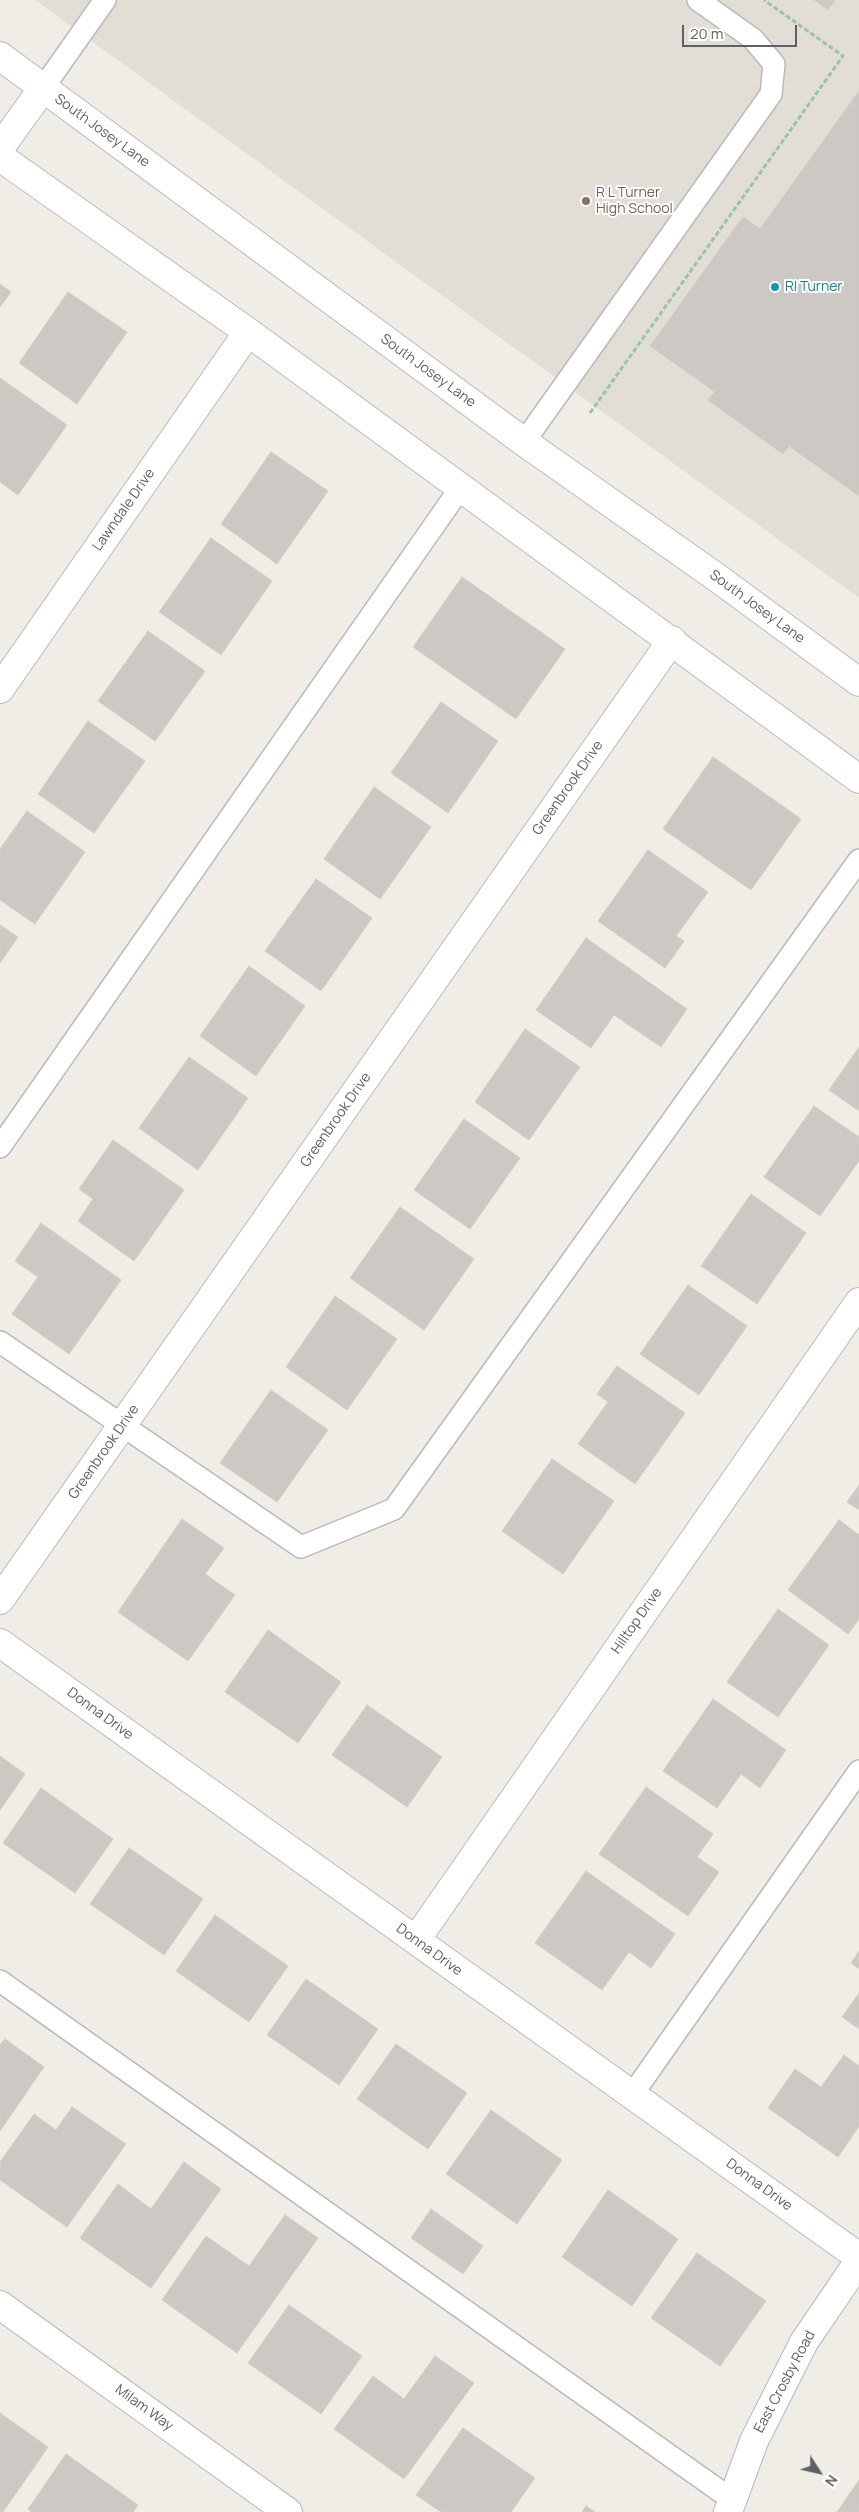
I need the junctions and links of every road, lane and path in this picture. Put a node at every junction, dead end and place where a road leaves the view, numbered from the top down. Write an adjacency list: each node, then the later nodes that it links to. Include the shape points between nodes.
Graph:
1 (105, 0): 4 (lane)
2 (698, 0): 8 (lane, via 754,39 774,64 771,94)
3 (0, 56): 4 (street, South Josey Lane)
4 (43, 88): 5 (street); 8 (street, South Josey Lane)
5 (0, 148)
6 (0, 157): 7 (street)
7 (248, 332): 9 (street); 12 (street, Lawndale Drive)
8 (524, 442): 11 (street, South Josey Lane)
9 (461, 487): 10 (street); 15 (lane)
10 (672, 640): 13 (street); 18 (street, Greenbrook Drive)
11 (859, 682)
12 (0, 689)
13 (859, 779)
14 (859, 860): 18 (lane, via 394,1509 302,1546)
15 (0, 1147)
16 (859, 1302): 22 (street, Hilltop Drive)
17 (0, 1342): 18 (lane)
18 (123, 1424): 19 (street, Greenbrook Drive)
19 (0, 1600)
20 (0, 1643): 22 (street, Donna Drive)
21 (859, 1771): 24 (lane)
22 (416, 1940): 24 (street, Donna Drive)
23 (0, 1981): 28 (lane)
24 (632, 2095): 25 (street, Donna Drive)
25 (859, 2257)
26 (859, 2261): 28 (street, East Crosby Road, via 804,2342 754,2441)
27 (0, 2305): 29 (street, Milam Way)
28 (729, 2506)
29 (288, 2512)

